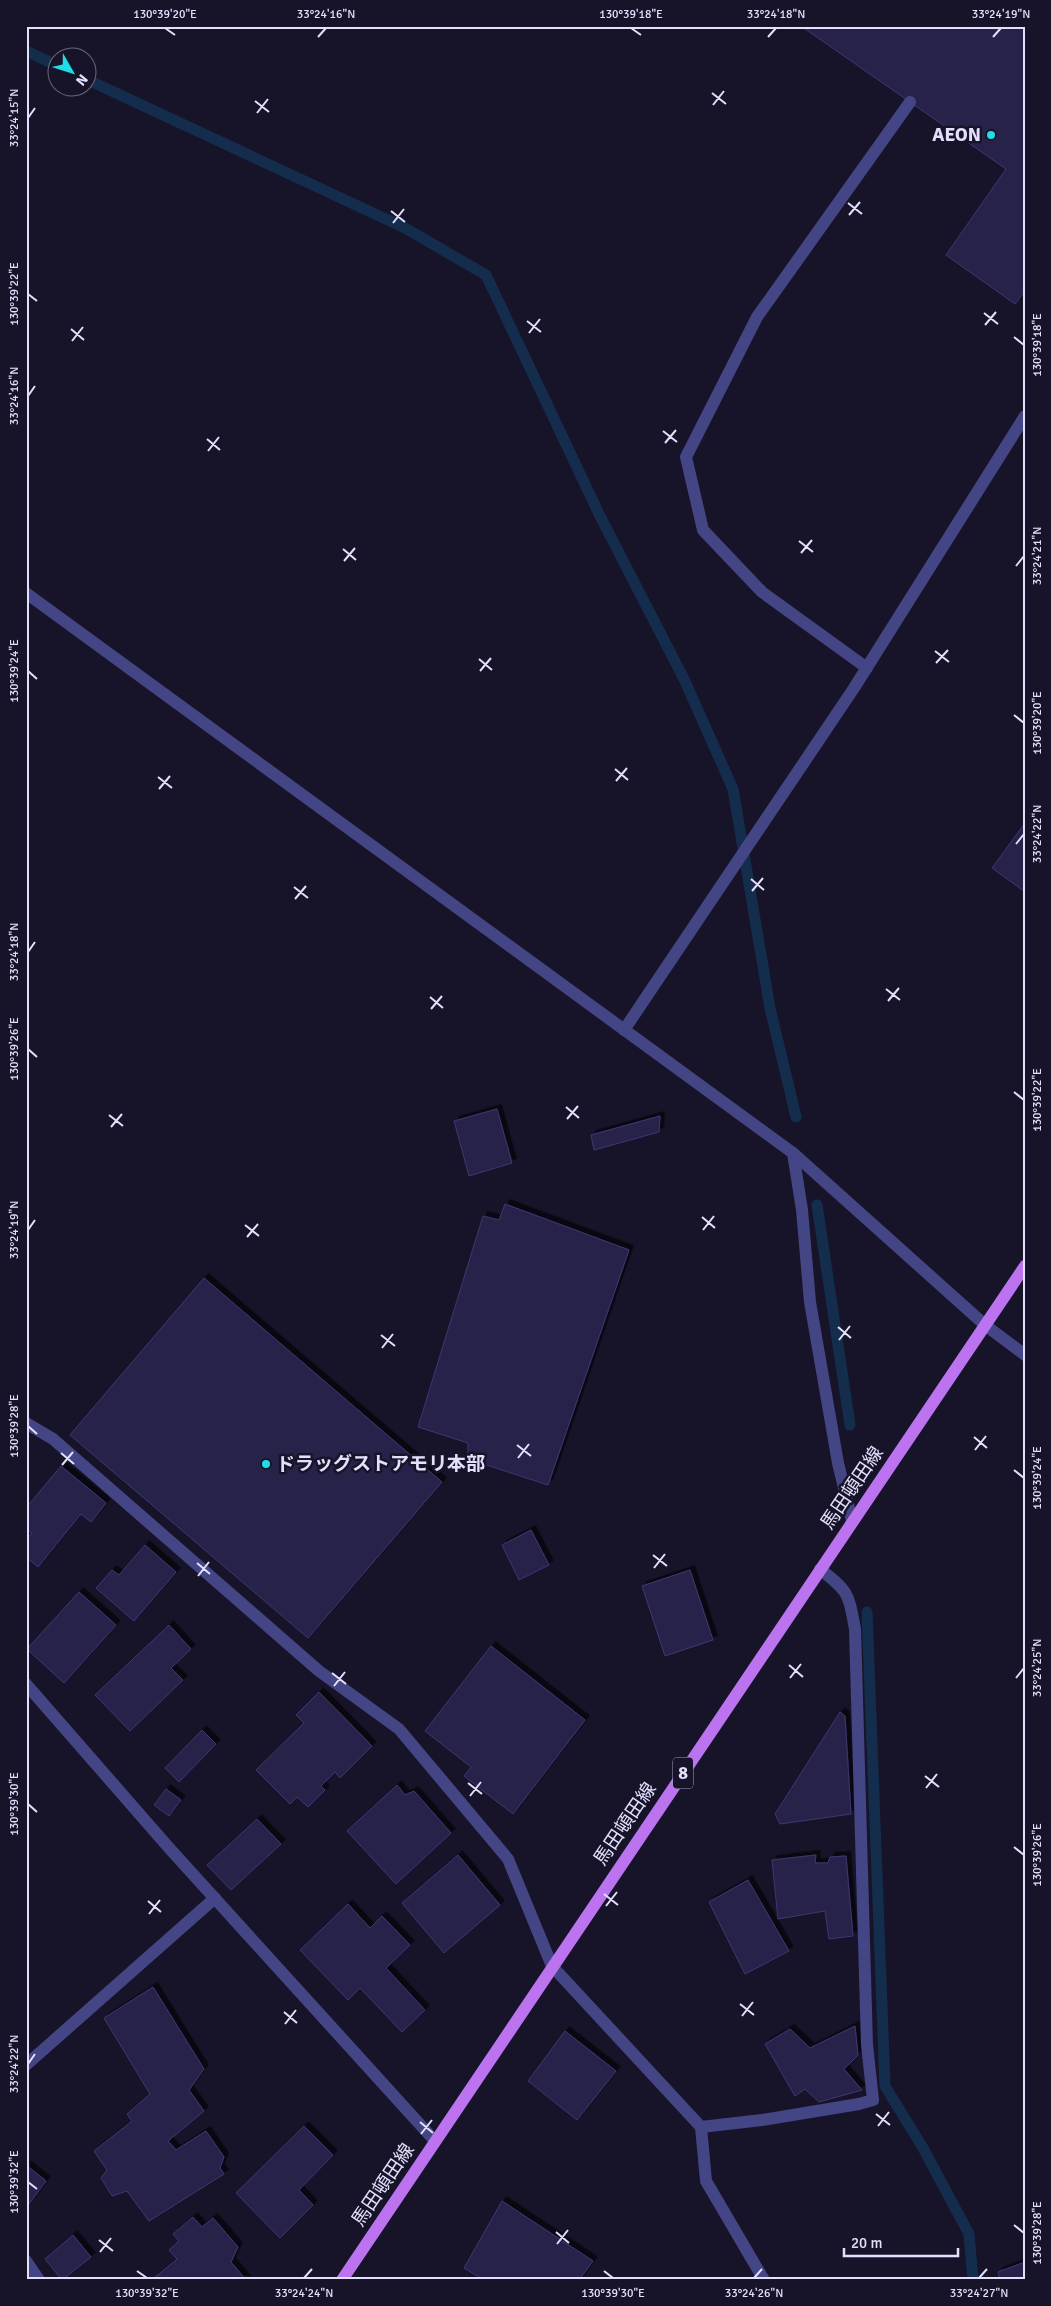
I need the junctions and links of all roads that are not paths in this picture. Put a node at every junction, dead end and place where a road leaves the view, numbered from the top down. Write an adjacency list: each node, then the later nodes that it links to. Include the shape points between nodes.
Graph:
1 (910, 102): 4 (street, via 757,316 686,457 703,530 762,592)
2 (1025, 416): 4 (street)
3 (26, 593): 5 (street)
4 (867, 668): 5 (street)
5 (624, 1030): 6 (street)
6 (793, 1153): 8 (street); 11 (street, via 810,1302 838,1463)
7 (1025, 1266): 8 (main road, 馬田頓田線 / 8)
8 (985, 1325): 9 (street); 11 (main road, 馬田頓田線 / 8)
9 (1025, 1354)
10 (26, 1423): 15 (street, via 53,1439 319,1671 399,1729 508,1859)
11 (852, 1521): 12 (main road, 馬田頓田線 / 8)
12 (820, 1569): 15 (main road, 馬田頓田線 / 8); 17 (street, via 842,1586 848,1597 855,1629 867,2046 872,2100 762,2120)
13 (26, 1684): 14 (street)
14 (215, 1898): 16 (street); 18 (street)
15 (552, 1966): 17 (street); 18 (main road, 馬田頓田線 / 8)
16 (26, 2065)
17 (701, 2127): 22 (street, via 706,2181)
18 (435, 2141): 21 (main road, 馬田頓田線 / 8)
19 (26, 2261): 20 (street)
20 (39, 2280)
21 (342, 2280)
22 (764, 2280)

